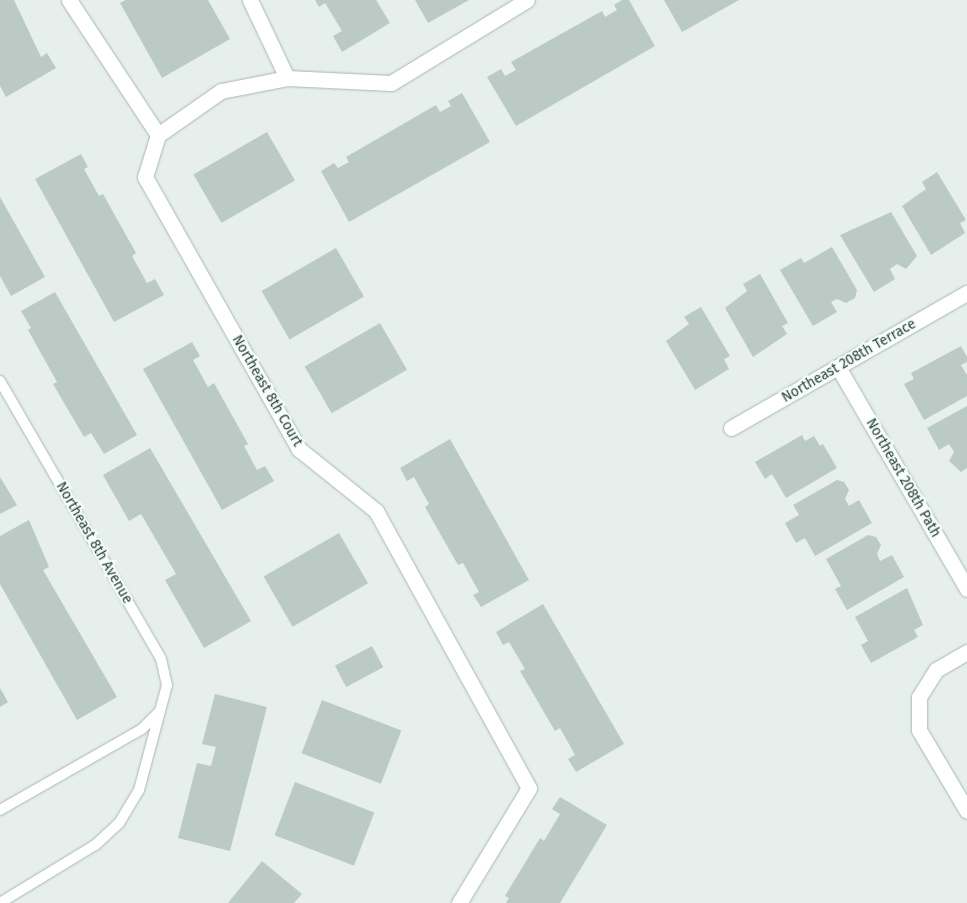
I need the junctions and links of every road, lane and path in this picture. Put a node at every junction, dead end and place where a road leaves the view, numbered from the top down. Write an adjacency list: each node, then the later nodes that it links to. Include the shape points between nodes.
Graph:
1 (69, 0): 5 (street)
2 (250, 0): 4 (street)
3 (526, 0): 4 (street, via 391,83)
4 (287, 78): 5 (street, via 221,91)
5 (158, 135): 16 (street, Northeast 8th Court, via 145,177 284,423 299,449 376,510 529,788)
6 (967, 293): 7 (street, Northeast 208th Terrace)
7 (838, 367): 9 (street, Northeast 208th Terrace); 10 (street, Northeast 208th Path)
8 (0, 381): 12 (lane, Northeast 8th Avenue, via 161,659 167,685)
9 (731, 428)
10 (967, 589)
11 (967, 652): 14 (street, via 936,670 919,697 919,730)
12 (160, 711): 13 (lane, via 142,729); 15 (lane, Northeast 8th Avenue, via 139,790 119,823 95,845)
13 (0, 810)
14 (967, 811)
15 (0, 903)
16 (459, 903)

